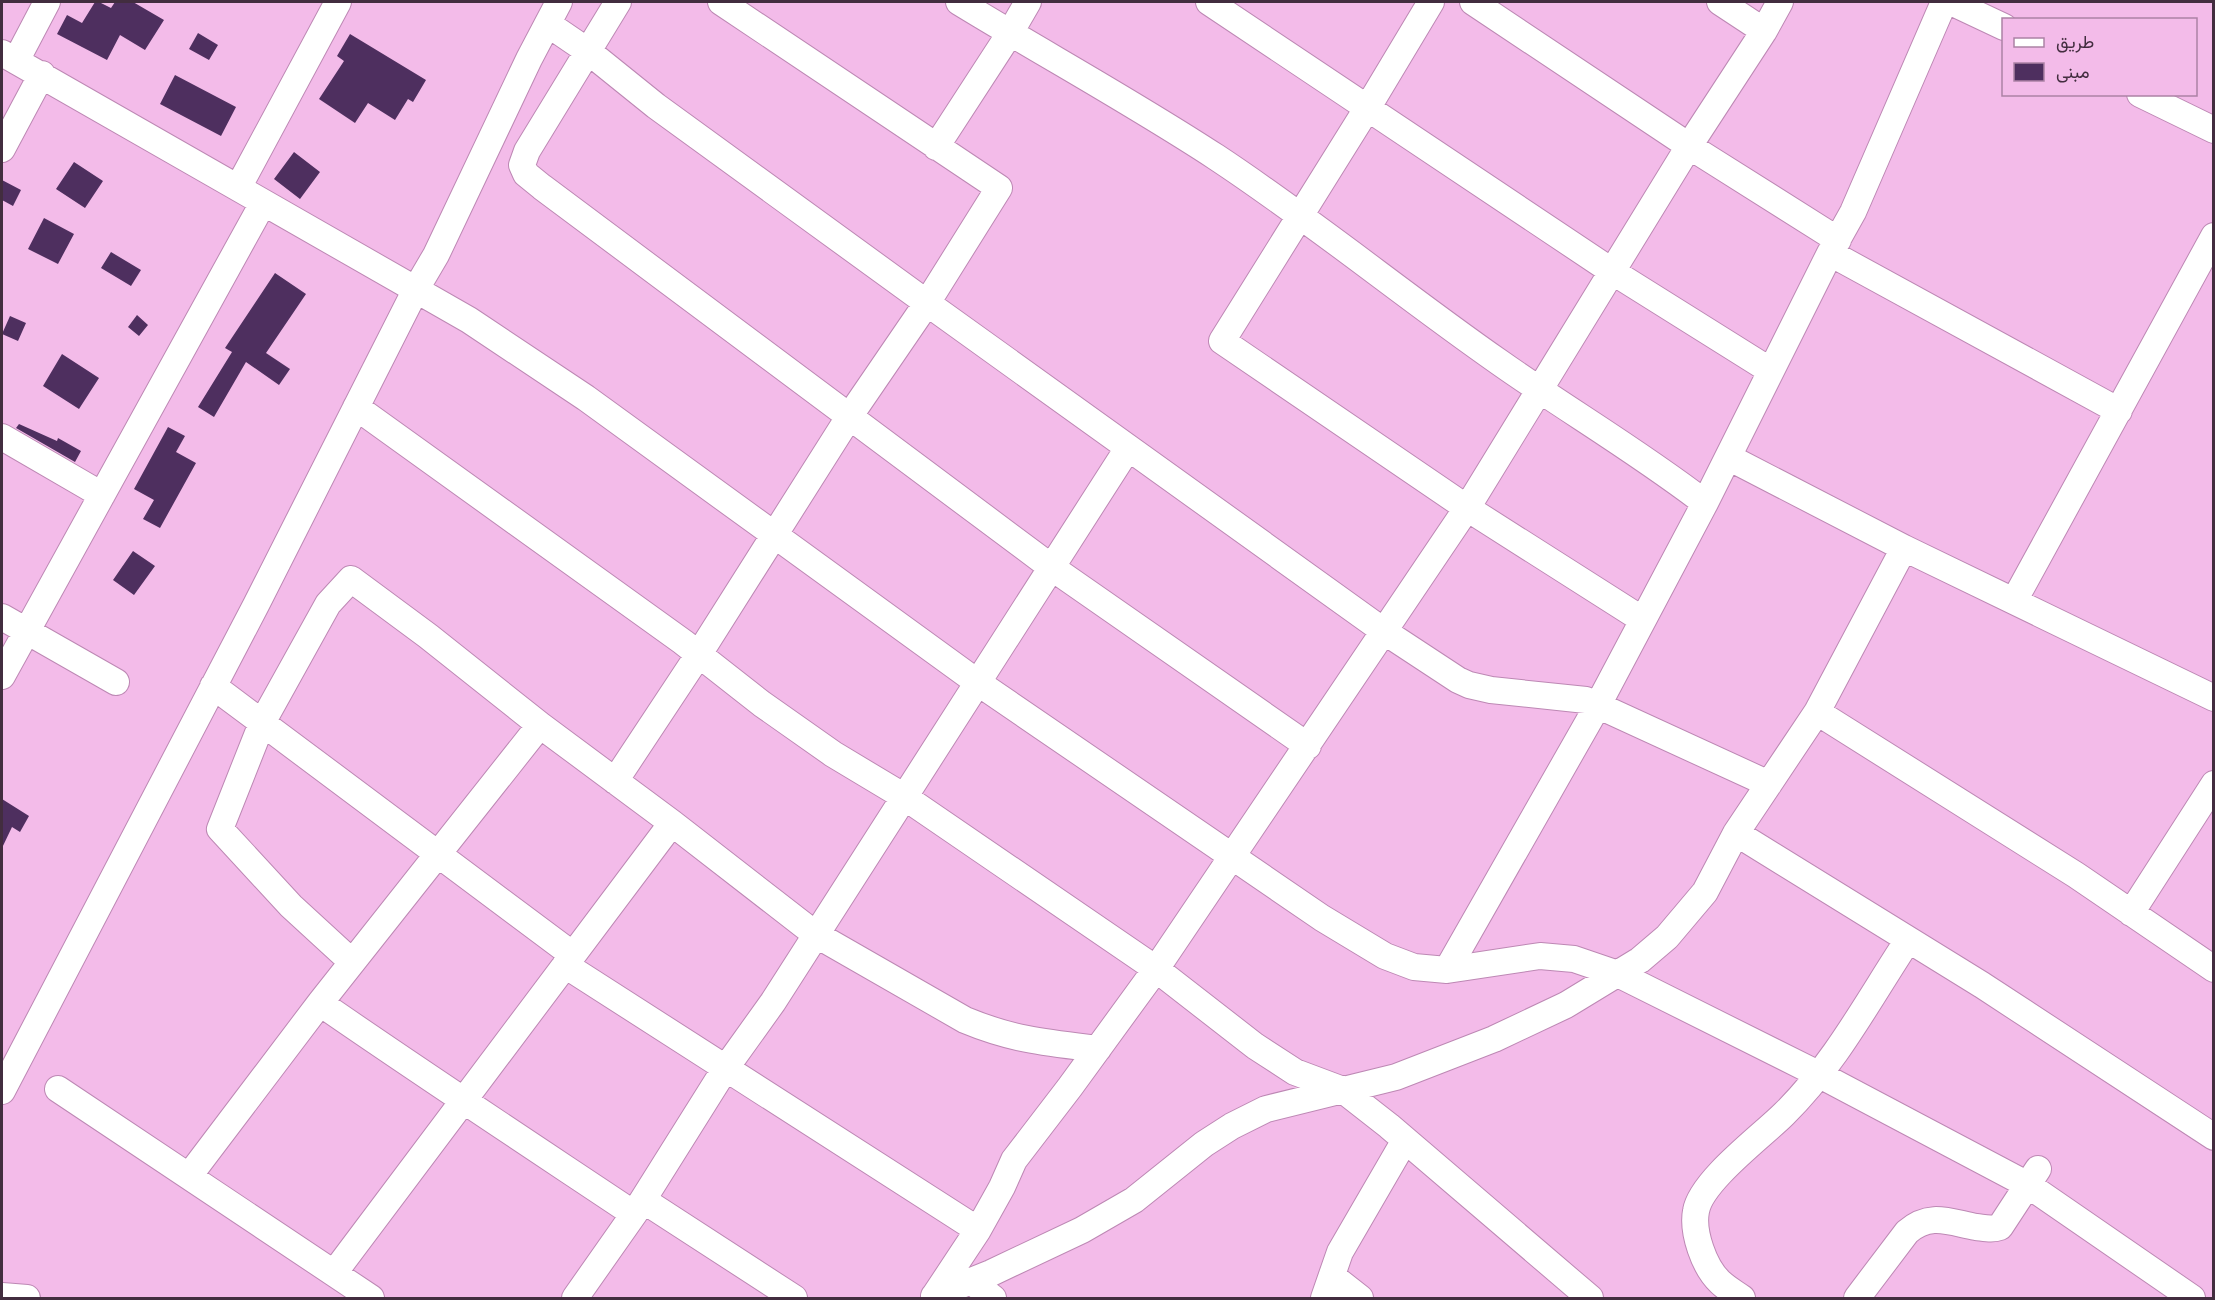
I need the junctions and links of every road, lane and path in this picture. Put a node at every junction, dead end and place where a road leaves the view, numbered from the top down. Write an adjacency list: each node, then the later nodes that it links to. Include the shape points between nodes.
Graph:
1 (47, 2): 19 (street)
2 (338, 2): 27 (street)
3 (618, 2): 18 (street)
4 (721, 2): 25 (street)
5 (959, 2): 17 (street)
6 (1028, 2): 17 (street)
7 (1209, 2): 22 (street)
8 (1431, 2): 22 (street)
9 (1473, 2): 24 (street)
10 (1720, 2): 16 (street)
11 (1780, 2): 16 (street)
12 (1944, 2): 31 (street, via 1853,212)
13 (1951, 2): 15 (street)
14 (554, 8): 18 (street); 33 (street)
15 (2002, 26)
16 (1764, 31): 24 (street)
17 (1010, 33): 25 (street); 29 (street, via 1207,152)
18 (589, 52): 34 (street, via 656,106); 39 (street, via 527,151 522,165 526,174)
19 (9, 57): 20 (street)
20 (42, 74): 26 (street); 27 (street)
21 (2144, 96): 23 (street)
22 (1368, 107): 29 (street); 32 (street)
23 (2214, 130)
24 (1689, 146): 31 (street); 32 (street)
25 (936, 147): 34 (street, via 999,188)
26 (2, 149)
27 (238, 188): 28 (street)
28 (263, 203): 33 (street); 43 (street)
29 (1299, 217): 36 (street); 45 (street, via 1222,340)
30 (2214, 236): 38 (street)
31 (1834, 246): 35 (street); 38 (street)
32 (1613, 272): 35 (street); 36 (street)
33 (416, 290): 37 (street); 46 (street, via 470,320 586,398)
34 (927, 303): 39 (street); 41 (street)
35 (1771, 370): 42 (street)
36 (1540, 391): 44 (street); 45 (street)
37 (356, 407): 54 (street); 58 (street)
38 (2119, 411): 49 (street)
39 (849, 417): 46 (street); 48 (street)
40 (2, 437): 43 (street)
41 (1128, 447): 48 (street); 53 (street)
42 (1728, 457): 44 (street); 47 (street)
43 (102, 495): 52 (street)
44 (1705, 503): 51 (street)
45 (1467, 508): 51 (street); 53 (street)
46 (775, 533): 54 (street); 57 (street)
47 (1904, 548): 49 (street); 61 (street)
48 (1051, 567): 57 (street); 64 (street)
49 (2014, 601): 59 (street)
50 (2, 616): 52 (street)
51 (1643, 620): 60 (street)
52 (27, 631): 55 (street); 56 (street)
53 (1385, 632): 60 (street, via 1468,685 1571,697); 64 (street)
54 (699, 654): 65 (street); 68 (street, via 762,704)
55 (2, 676)
56 (116, 682)
57 (977, 682): 68 (street); 72 (street)
58 (213, 686): 62 (street); 88 (street)
59 (2214, 698)
60 (1598, 705): 66 (street); 80 (street)
61 (1817, 712): 66 (street); 73 (street)
62 (262, 723): 63 (street, via 328,604 351,579); 71 (street); 77 (street, via 220,830 291,906)
63 (540, 725): 65 (street); 71 (street)
64 (1308, 746): 72 (street)
65 (615, 781): 69 (street)
66 (1769, 784): 70 (street)
67 (2214, 784): 73 (street)
68 (903, 796): 74 (street); 78 (street)
69 (672, 823): 74 (street); 76 (street)
70 (1736, 834): 75 (street); 81 (street, via 1700,899 1667,937)
71 (438, 854): 76 (street); 77 (street)
72 (1231, 856): 78 (street); 80 (street, via 1385,956 1414,967)
73 (2131, 913): 79 (street)
74 (815, 934): 83 (street, via 965,1020 1029,1041); 84 (street, via 773,1002)
75 (1908, 940): 85 (street); 90 (street)
76 (569, 960): 84 (street); 89 (street)
77 (352, 962): 82 (street)
78 (1156, 969): 83 (street); 87 (street, via 1295,1072)
79 (2214, 969)
80 (1448, 970): 81 (street, via 1540,956 1574,959)
81 (1618, 974): 85 (street); 87 (street, via 1566,1005 1494,1039 1396,1077)
82 (320, 1003): 89 (street); 92 (street)
83 (1098, 1048): 95 (street, via 1014,1160)
84 (724, 1069): 94 (street); 95 (street)
85 (1820, 1075): 93 (street); 108 (street, via 1718,1176 1696,1208 1696,1238 1712,1272)
86 (58, 1089): 92 (street)
87 (1343, 1090): 91 (street); 97 (street, via 1266,1109 1240,1122 1204,1144 1134,1200 1082,1230)
88 (2, 1091)
89 (463, 1102): 94 (street); 96 (street)
90 (2214, 1137)
91 (1405, 1140): 98 (street, via 1340,1252); 107 (street)
92 (189, 1176): 96 (street)
93 (2033, 1177): 109 (street, via 1997,1229 1935,1220 1917,1223); 110 (street)
94 (638, 1207): 103 (street); 104 (street)
95 (978, 1230): 100 (street)
96 (334, 1274): 102 (street)
97 (970, 1281): 100 (street); 105 (street)
98 (1328, 1287): 106 (street)
99 (2, 1296): 101 (street)
100 (933, 1297)
101 (27, 1299)
102 (371, 1299)
103 (575, 1299)
104 (794, 1299)
105 (993, 1299)
106 (1360, 1299)
107 (1590, 1299)
108 (1742, 1299)
109 (1857, 1299)
110 (2192, 1299)

